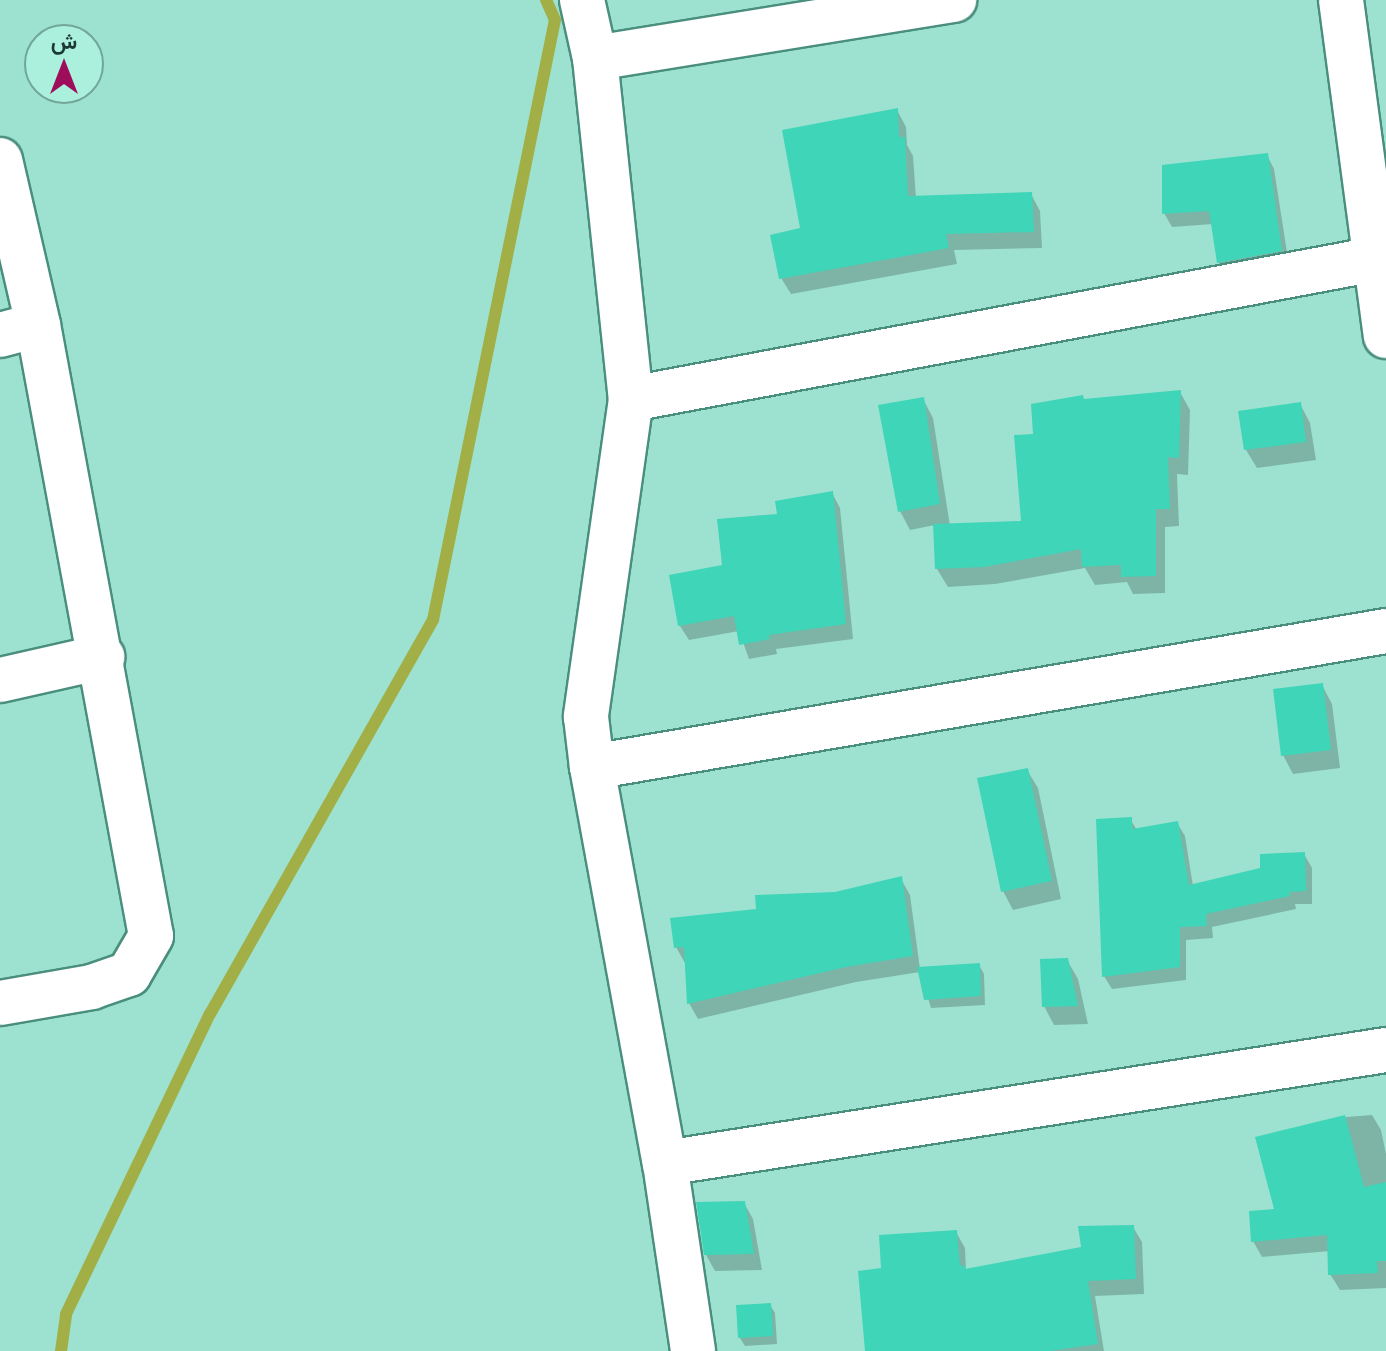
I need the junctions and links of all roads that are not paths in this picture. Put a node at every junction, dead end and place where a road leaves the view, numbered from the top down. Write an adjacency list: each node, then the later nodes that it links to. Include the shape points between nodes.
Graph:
1 (582, 0): 4 (street)
2 (954, 0): 4 (street)
3 (1341, 0): 6 (street)
4 (595, 58): 9 (street)
5 (0, 160): 7 (street)
6 (1381, 257): 8 (street); 9 (street)
7 (19, 330): 11 (street)
8 (1386, 336)
9 (631, 399): 13 (street, via 586,717)
10 (1386, 631): 13 (street)
11 (102, 657): 12 (street); 14 (street, via 151,936 129,974 92,987)
12 (0, 680)
13 (592, 767): 16 (street)
14 (0, 1003)
15 (1386, 1050): 16 (street)
16 (665, 1163): 17 (street)
17 (693, 1351)

